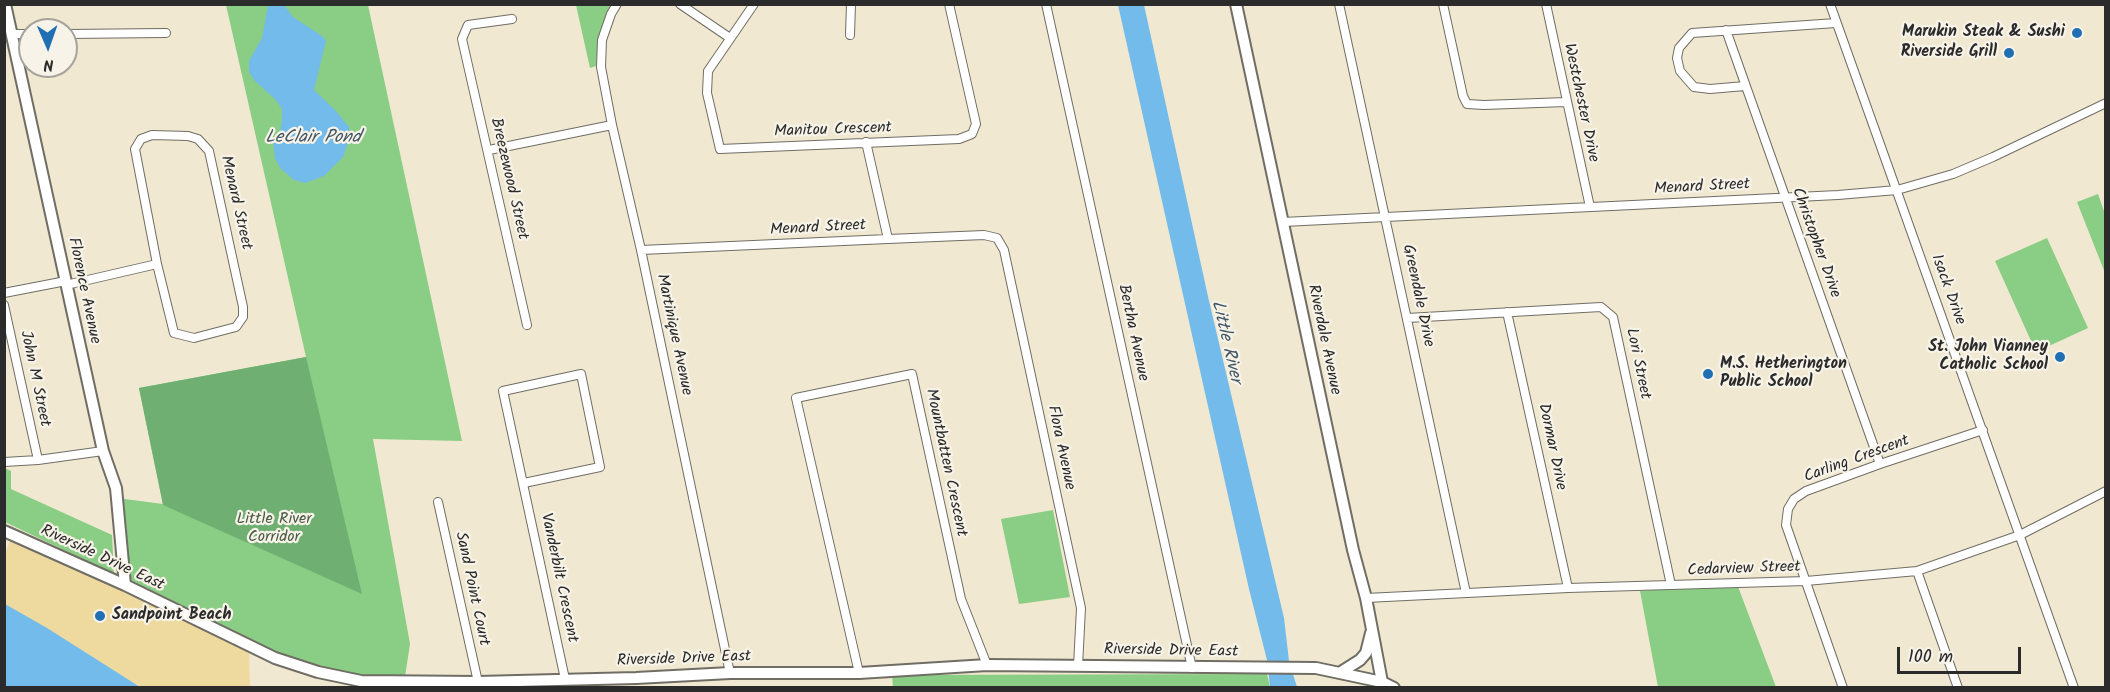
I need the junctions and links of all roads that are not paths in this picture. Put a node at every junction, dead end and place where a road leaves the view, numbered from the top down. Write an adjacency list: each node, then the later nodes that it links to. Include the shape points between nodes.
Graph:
1 (5, 4): 17 (main road, Florence Avenue)
2 (617, 4): 25 (street, Martinique Avenue, via 602,40 601,67)
3 (680, 4): 21 (street)
4 (754, 4): 21 (street, Manitou Crescent)
5 (851, 4): 20 (street)
6 (949, 4): 26 (street, Manitou Crescent, via 976,124 972,134 959,139)
7 (1046, 4): 63 (street, Bertha Avenue)
8 (1236, 4): 32 (main road, Riverdale Avenue)
9 (1339, 4): 31 (street, Greendale Drive)
10 (1443, 4): 23 (street, via 1467,104)
11 (1546, 4): 23 (street, Westchester Drive)
12 (1830, 4): 14 (street, Isack Drive)
13 (512, 19): 27 (street, Breezewood Street, via 468,26 462,39)
14 (1836, 23): 15 (street); 28 (street, Isack Drive)
15 (1726, 30): 22 (street, Christopher Drive); 22 (street, via 1692,33 1679,48 1680,71 1694,87 1710,90)
16 (166, 33): 19 (street)
17 (11, 34): 18 (street); 37 (main road, Florence Avenue)
18 (18, 34)
19 (78, 34)
20 (850, 35)
21 (730, 38): 26 (street, Manitou Crescent, via 708,71 707,93 720,149)
22 (1745, 86): 29 (street, Christopher Drive)
23 (1566, 102): 30 (street, Westchester Drive)
24 (2106, 103): 28 (street, Menard Street, via 1963,170)
25 (612, 125): 27 (street); 35 (street, Martinique Avenue)
26 (866, 142): 34 (street)
27 (489, 150): 42 (street, Breezewood Street)
28 (1897, 190): 29 (street, Menard Street); 43 (street, Isack Drive)
29 (1785, 198): 30 (street, Menard Street); 47 (street, Christopher Drive)
30 (1590, 207): 31 (street, Menard Street)
31 (1386, 217): 32 (street, Menard Street); 41 (street, Greendale Drive)
32 (1283, 222): 59 (main road, Riverdale Avenue)
33 (997, 238): 34 (street, Menard Street, via 984,235); 62 (street, Flora Avenue, via 1004,250 1081,608)
34 (888, 239): 35 (street, Menard Street)
35 (641, 250): 65 (street, Martinique Avenue)
36 (157, 264): 36 (street, Menard Street, via 174,333 194,338 236,327 243,317 243,307 209,151 198,139 188,136 152,135 141,139 135,149); 37 (street)
37 (66, 283): 38 (street); 44 (main road, Florence Avenue)
38 (4, 293)
39 (4, 305): 45 (street, John M Street)
40 (1507, 312): 41 (street, Lori Street); 56 (street, Lori Street, via 1601,307 1613,317); 57 (street, Dormar Drive)
41 (1407, 318): 58 (street, Greendale Drive)
42 (527, 325)
43 (1983, 430): 47 (street, Carling Crescent); 52 (street, Isack Drive)
44 (103, 451): 45 (street); 55 (main road, Florence Avenue, via 116,488)
45 (38, 460): 46 (street)
46 (4, 462)
47 (1880, 464): 54 (street, Carling Crescent, via 1794,499 1786,525)
48 (524, 483): 48 (street, Vanderbilt Crescent, via 600,467 580,374 503,391); 67 (street, Vanderbilt Crescent)
49 (2106, 491): 52 (street, Cedarview Street)
50 (438, 502): 68 (street, Sand Point Court)
51 (4, 531): 55 (main road, Riverside Drive East)
52 (2020, 536): 53 (street, Cedarview Street); 73 (street, Isack Drive)
53 (1917, 571): 54 (street, Cedarview Street); 72 (street)
54 (1806, 581): 56 (street, Cedarview Street); 71 (street, Carling Crescent)
55 (125, 585): 68 (main road, Riverside Drive East, via 266,654 318,672 361,681)
56 (1671, 585): 57 (street, Cedarview Street)
57 (1568, 588): 58 (street, Cedarview Street)
58 (1466, 593): 59 (street, Cedarview Street)
59 (1366, 598): 60 (main road, Riverdale Avenue)
60 (1371, 630): 64 (main road, via 1366,653); 69 (main road, Riverdale Avenue)
61 (987, 665): 62 (main road, Riverside Drive East); 66 (main road, Riverside Drive East); 66 (street, Mountbatten Crescent, via 961,599 912,374 796,398)
62 (1078, 666): 63 (main road, Riverside Drive East)
63 (1192, 668): 64 (main road, Riverside Drive East, via 1316,668)
64 (1341, 672): 69 (main road, Riverside Drive East)
65 (730, 673): 66 (main road, Riverside Drive East); 67 (main road, Riverside Drive East)
66 (859, 673)
67 (565, 679): 68 (main road, Riverside Drive East)
68 (478, 682)
69 (1382, 682): 70 (main road, Riverside Drive East)
70 (1394, 687)
71 (1843, 687)
72 (1958, 687)
73 (2074, 687)

